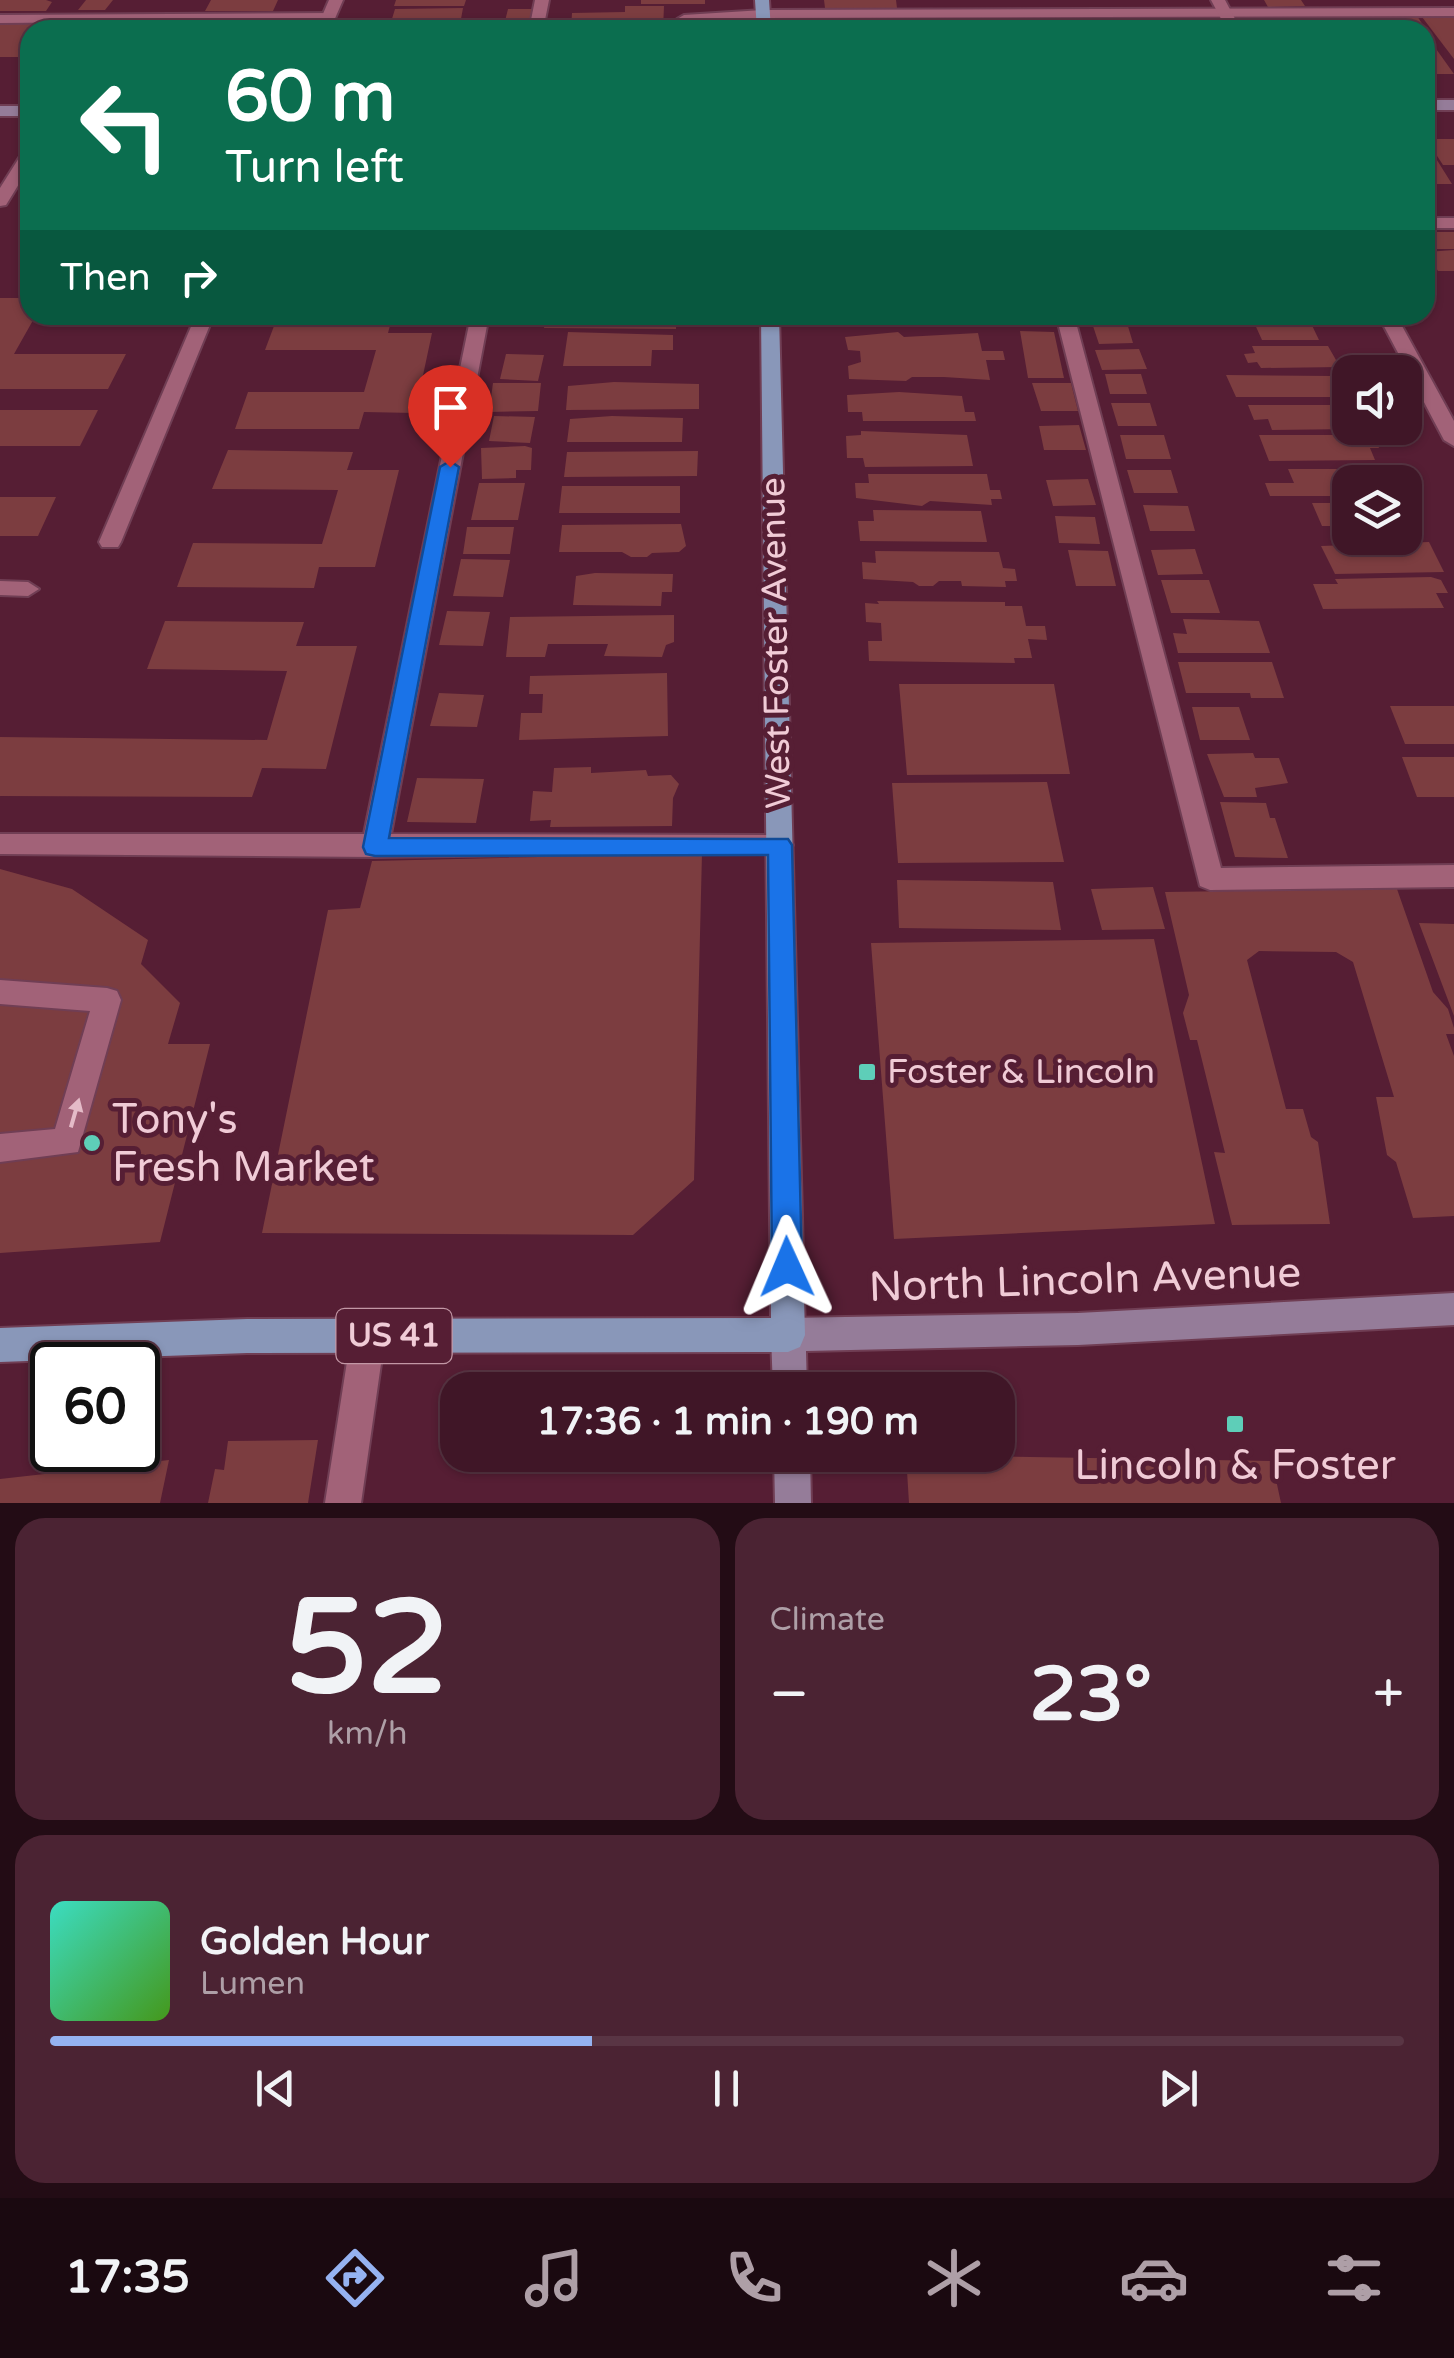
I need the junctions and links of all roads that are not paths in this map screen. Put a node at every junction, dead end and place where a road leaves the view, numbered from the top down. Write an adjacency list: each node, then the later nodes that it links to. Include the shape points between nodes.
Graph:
1 (124, 0): 5 (street)
2 (1222, 6): 3 (street); 4 (street)
3 (1454, 12)
4 (763, 15): 8 (street)
5 (113, 18): 6 (street); 7 (street)
6 (0, 19)
7 (198, 20)
8 (684, 20)
9 (20, 170): 10 (street)
10 (0, 201)
11 (201, 325): 17 (street)
12 (478, 325): 22 (street)
13 (770, 325): 21 (main road, West Foster Avenue)
14 (1069, 325): 23 (street, via 1210,879)
15 (1392, 325): 16 (street)
16 (1454, 440)
17 (110, 542)
18 (0, 588): 19 (street)
19 (28, 589)
20 (0, 844): 22 (street)
21 (780, 845): 22 (street); 27 (main road, West Foster Avenue)
22 (375, 847)
23 (1454, 876)
24 (0, 992): 25 (street, one-way to 24, via 67,1142 107,1000)
25 (0, 1148)
26 (1454, 1309): 27 (main road, North Lincoln Avenue, via 1078,1329)
27 (788, 1335): 28 (main road, North Lincoln Avenue / US 41); 30 (main road, West Foster Avenue)
28 (368, 1336): 29 (main road, North Lincoln Avenue / US 41); 32 (street)
29 (0, 1346)
30 (789, 1372)
31 (792, 1472): 33 (main road)
32 (344, 1503)
33 (793, 1503)

